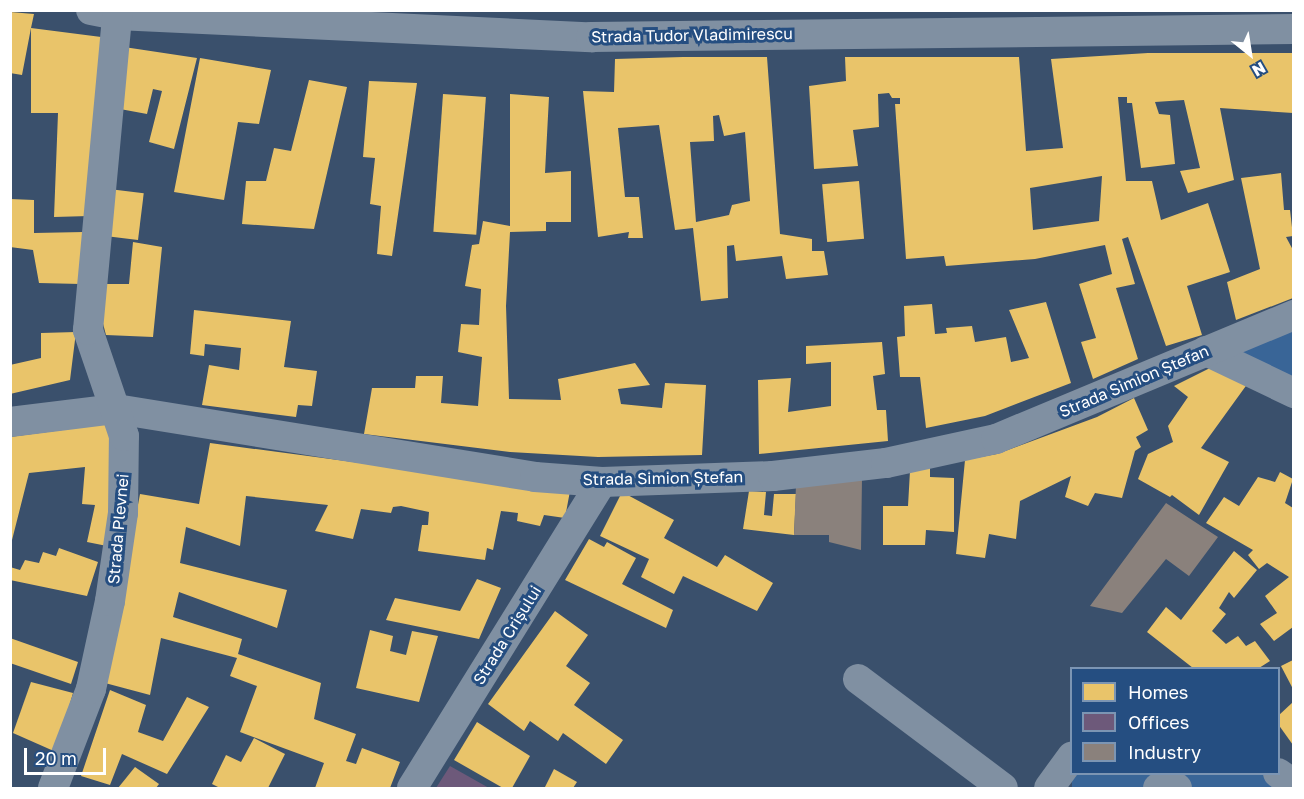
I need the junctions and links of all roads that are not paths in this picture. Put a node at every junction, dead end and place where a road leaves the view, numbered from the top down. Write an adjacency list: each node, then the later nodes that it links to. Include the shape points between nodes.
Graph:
1 (104, 13): 2 (street, Strada Tudor Vladimirescu, via 591,37); 6 (street, Strada Plevnei, via 88,330)
2 (1293, 28)
3 (1293, 315): 4 (street, Strada Simion Ștefan)
4 (1206, 351): 5 (street); 8 (street, Strada Simion Ștefan, via 996,439 886,462 773,476)
5 (1293, 393)
6 (116, 409): 7 (street, Strada Simion Ștefan); 8 (street, Strada Simion Ștefan, via 535,477); 11 (street, Strada Plevnei, via 124,436 124,479 115,572 91,689)
7 (10, 422)
8 (602, 482): 12 (street, Strada Crișului)
9 (858, 679): 13 (street)
10 (1070, 758): 14 (street)
11 (53, 789)
12 (412, 789)
13 (1003, 789)
14 (1049, 789)
15 (1158, 789): 16 (street)
16 (1177, 789)

